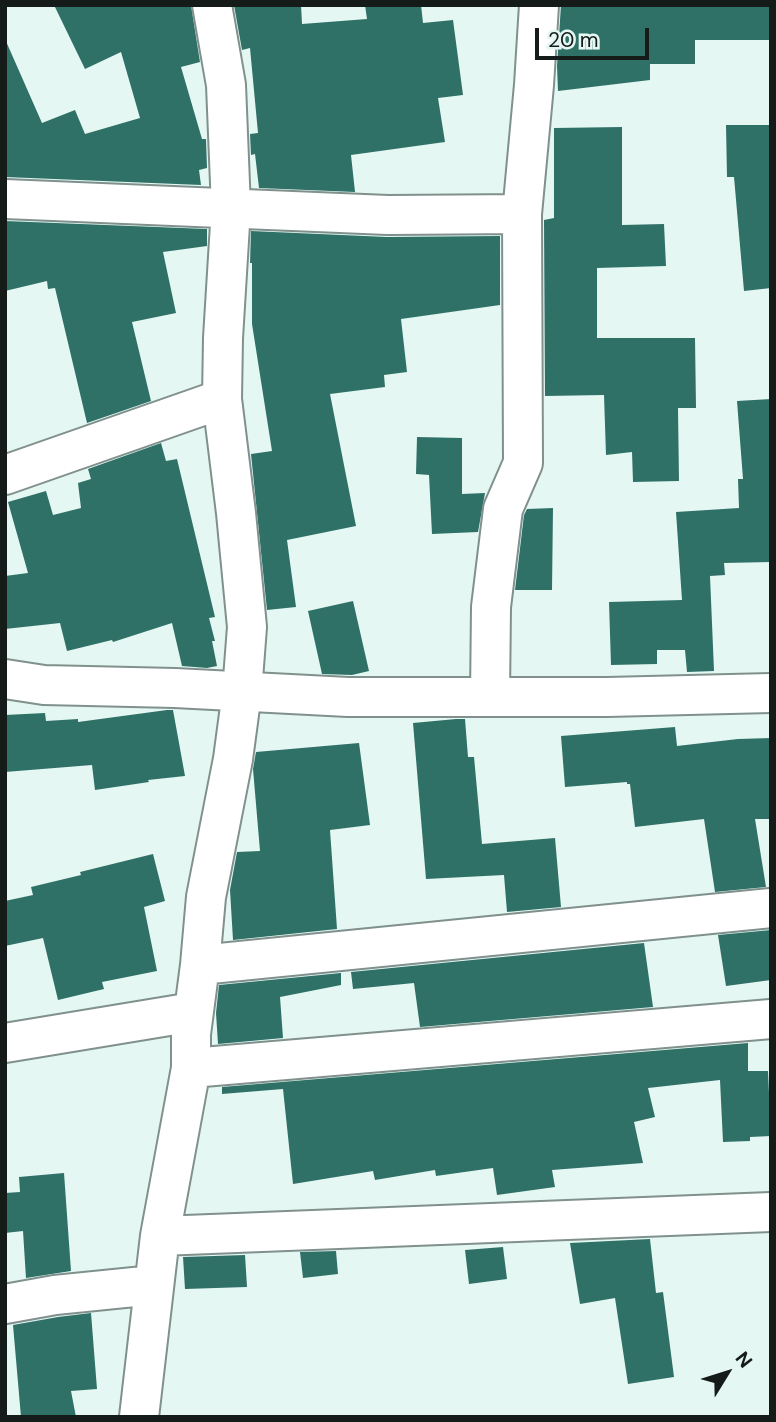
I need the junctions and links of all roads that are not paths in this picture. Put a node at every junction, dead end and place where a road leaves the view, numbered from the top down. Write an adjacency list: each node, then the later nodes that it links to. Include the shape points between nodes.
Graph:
1 (212, 5): 4 (street, via 226,85)
2 (538, 5): 5 (street)
3 (5, 199): 4 (street)
4 (231, 208): 5 (street, via 388,215); 6 (street)
5 (522, 214): 11 (street, via 523,463 503,509 491,607)
6 (222, 399): 7 (street); 9 (street, via 247,627)
7 (5, 475)
8 (5, 679): 9 (street, via 44,685)
9 (242, 692): 11 (street); 13 (street, via 206,897)
10 (771, 693): 11 (street)
11 (490, 696)
12 (771, 908): 13 (street)
13 (200, 965): 14 (street)
14 (193, 1012): 16 (street); 17 (street)
15 (771, 1019): 17 (street)
16 (5, 1043)
17 (191, 1068): 19 (street)
18 (771, 1212): 19 (street)
19 (160, 1236): 20 (street)
20 (154, 1285): 21 (street); 22 (street)
21 (5, 1304)
22 (139, 1417)

